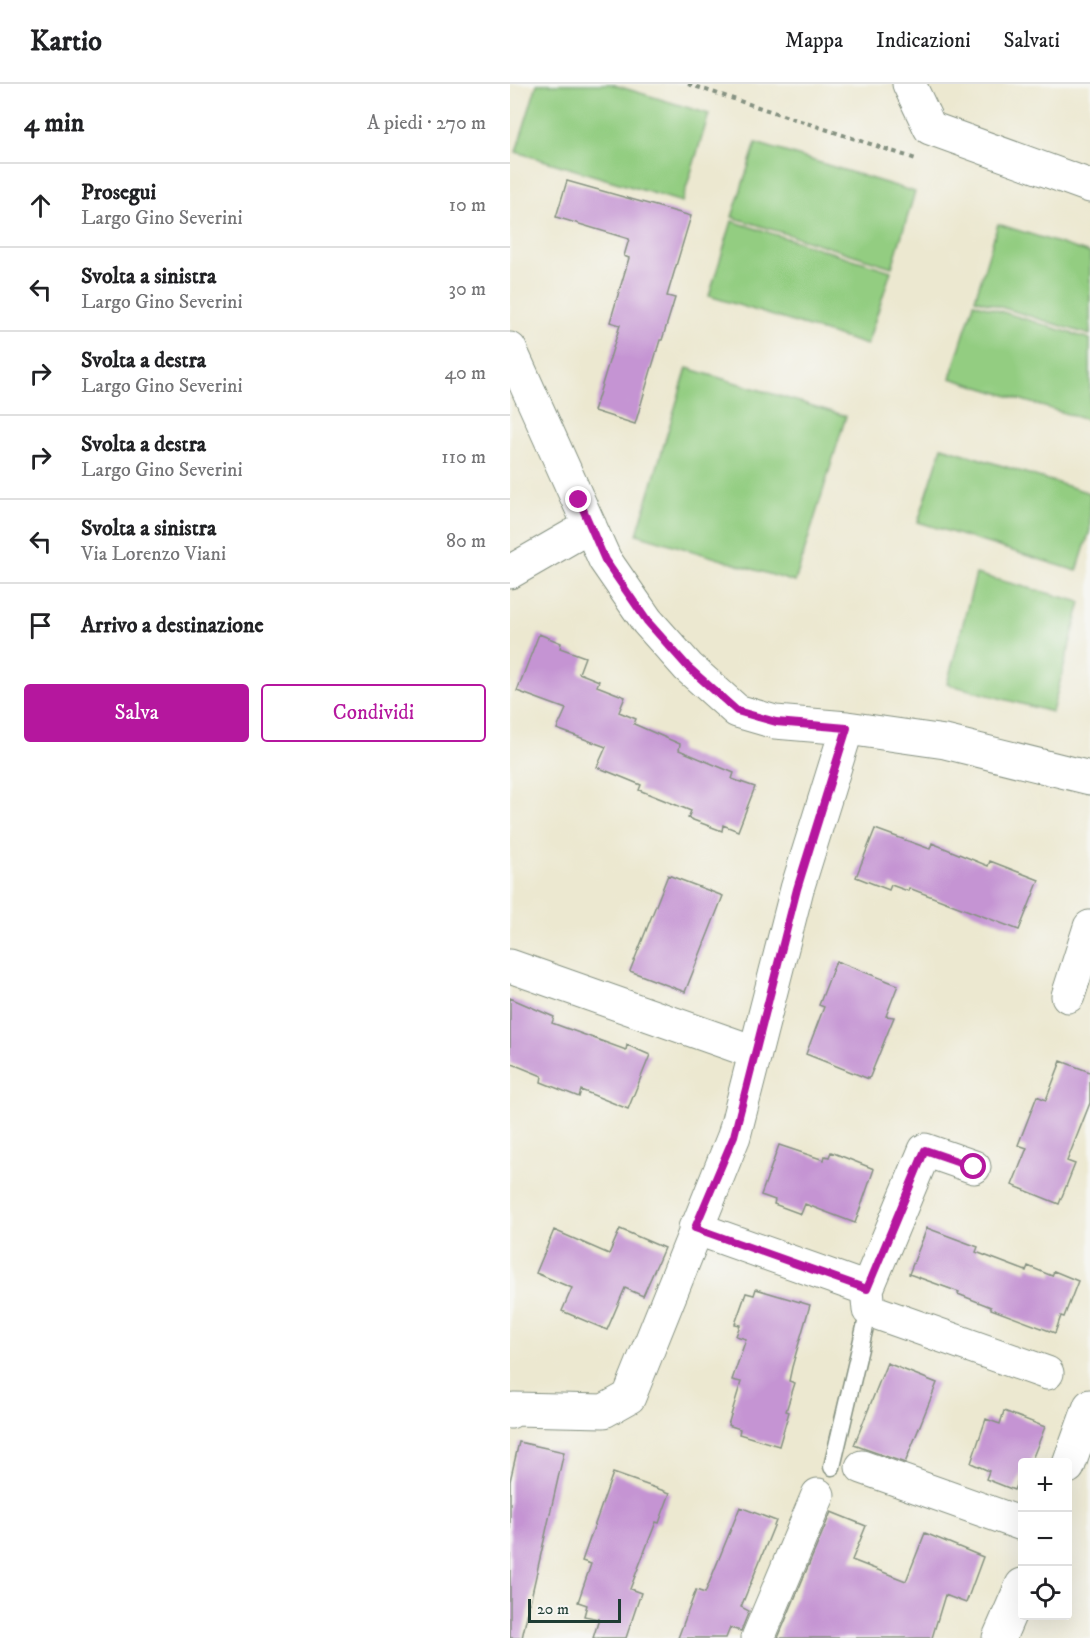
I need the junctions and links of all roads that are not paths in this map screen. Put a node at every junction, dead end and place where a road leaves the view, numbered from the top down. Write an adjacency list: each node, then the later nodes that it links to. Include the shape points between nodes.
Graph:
1 (909, 84): 2 (street, via 930,128)
2 (1090, 186)
3 (510, 349): 4 (street)
4 (590, 526): 5 (street); 6 (street, via 605,560 647,621 688,667 737,711 776,722)
5 (510, 572)
6 (847, 728): 7 (street, via 945,742); 11 (street, via 797,889)
7 (1090, 778)
8 (1090, 927): 10 (street)
9 (510, 966): 11 (street)
10 (1068, 996)
11 (754, 1052): 13 (street, via 734,1136)
12 (974, 1167): 14 (street, via 925,1150)
13 (695, 1228): 14 (street); 17 (street, via 629,1397 604,1411)
14 (868, 1300): 15 (street); 19 (lane)
15 (1047, 1373)
16 (1090, 1406): 18 (street)
17 (510, 1412)
18 (1071, 1458)
19 (837, 1476): 20 (street); 22 (street)
20 (1018, 1523)
21 (1018, 1596): 23 (street)
22 (758, 1638)
23 (999, 1638)

